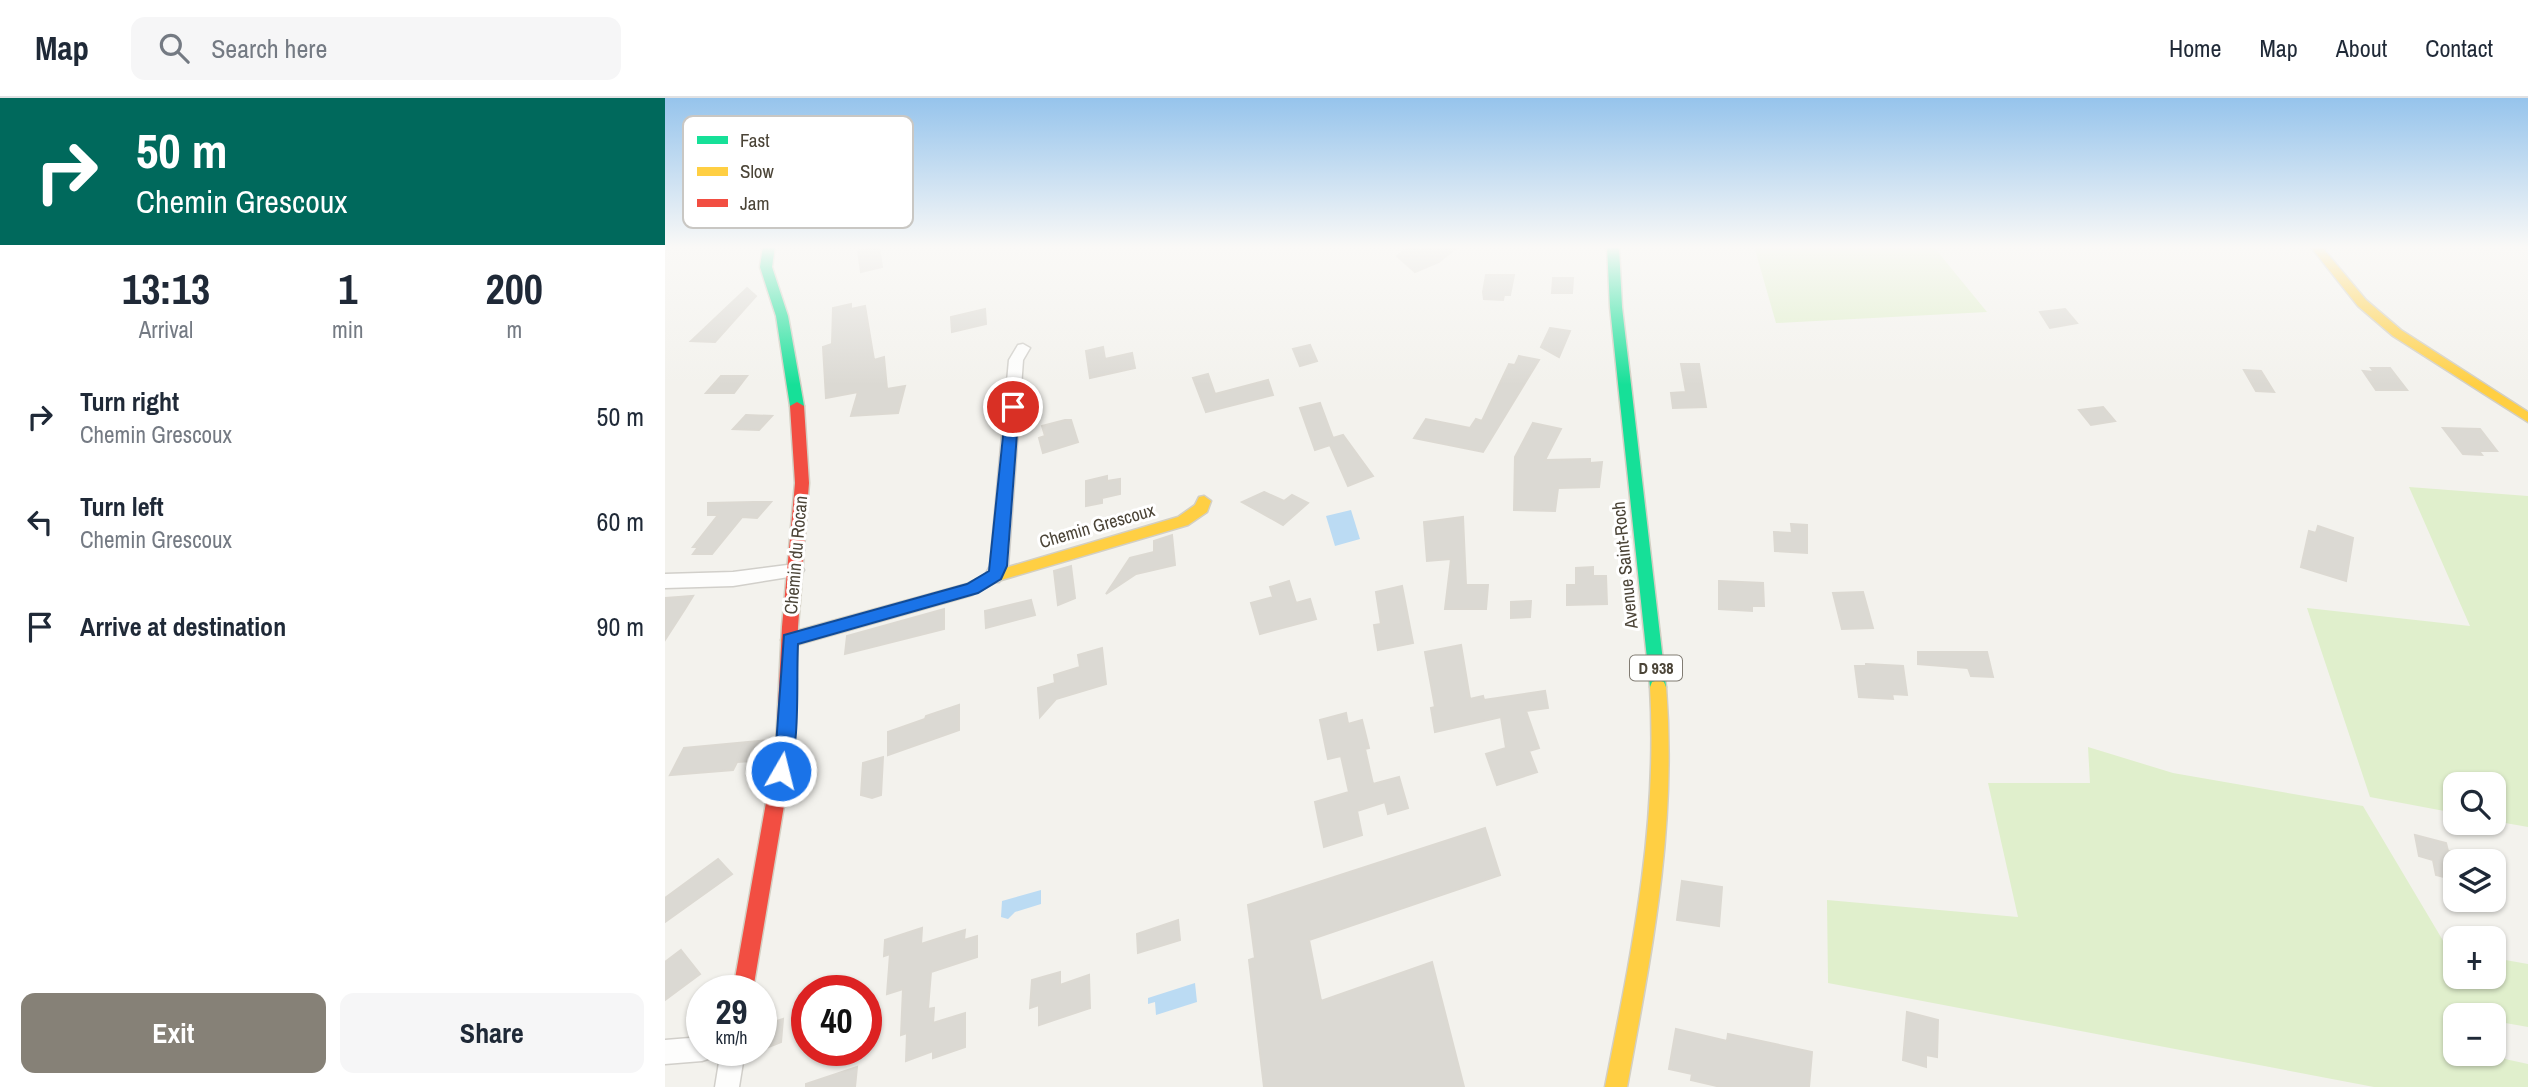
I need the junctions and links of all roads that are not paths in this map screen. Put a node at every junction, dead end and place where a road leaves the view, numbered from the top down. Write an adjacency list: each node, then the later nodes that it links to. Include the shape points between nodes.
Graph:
1 (774, 292): 7 (street, Chemin du Rocan, via 796,398 802,483)
2 (1615, 292): 16 (street, Avenue Saint-Roch / D 938, via 1661,712 1663,782 1655,876)
3 (2353, 292): 5 (street, via 2397,333)
4 (1023, 348): 8 (street, via 1016,360 999,566)
5 (2528, 418)
6 (1204, 501): 8 (street, Chemin Grescoux, via 1195,515 1183,521)
7 (795, 570): 9 (street, via 733,579); 10 (street, Chemin du Rocan)
8 (993, 577): 10 (street, Chemin Grescoux, via 972,589)
9 (665, 580)
10 (789, 640): 11 (street, Chemin du Rocan, via 785,746)
11 (746, 975)
12 (686, 1050): 13 (street)
13 (665, 1052)
14 (730, 1066): 15 (street)
15 (727, 1087)
16 (1616, 1087)

